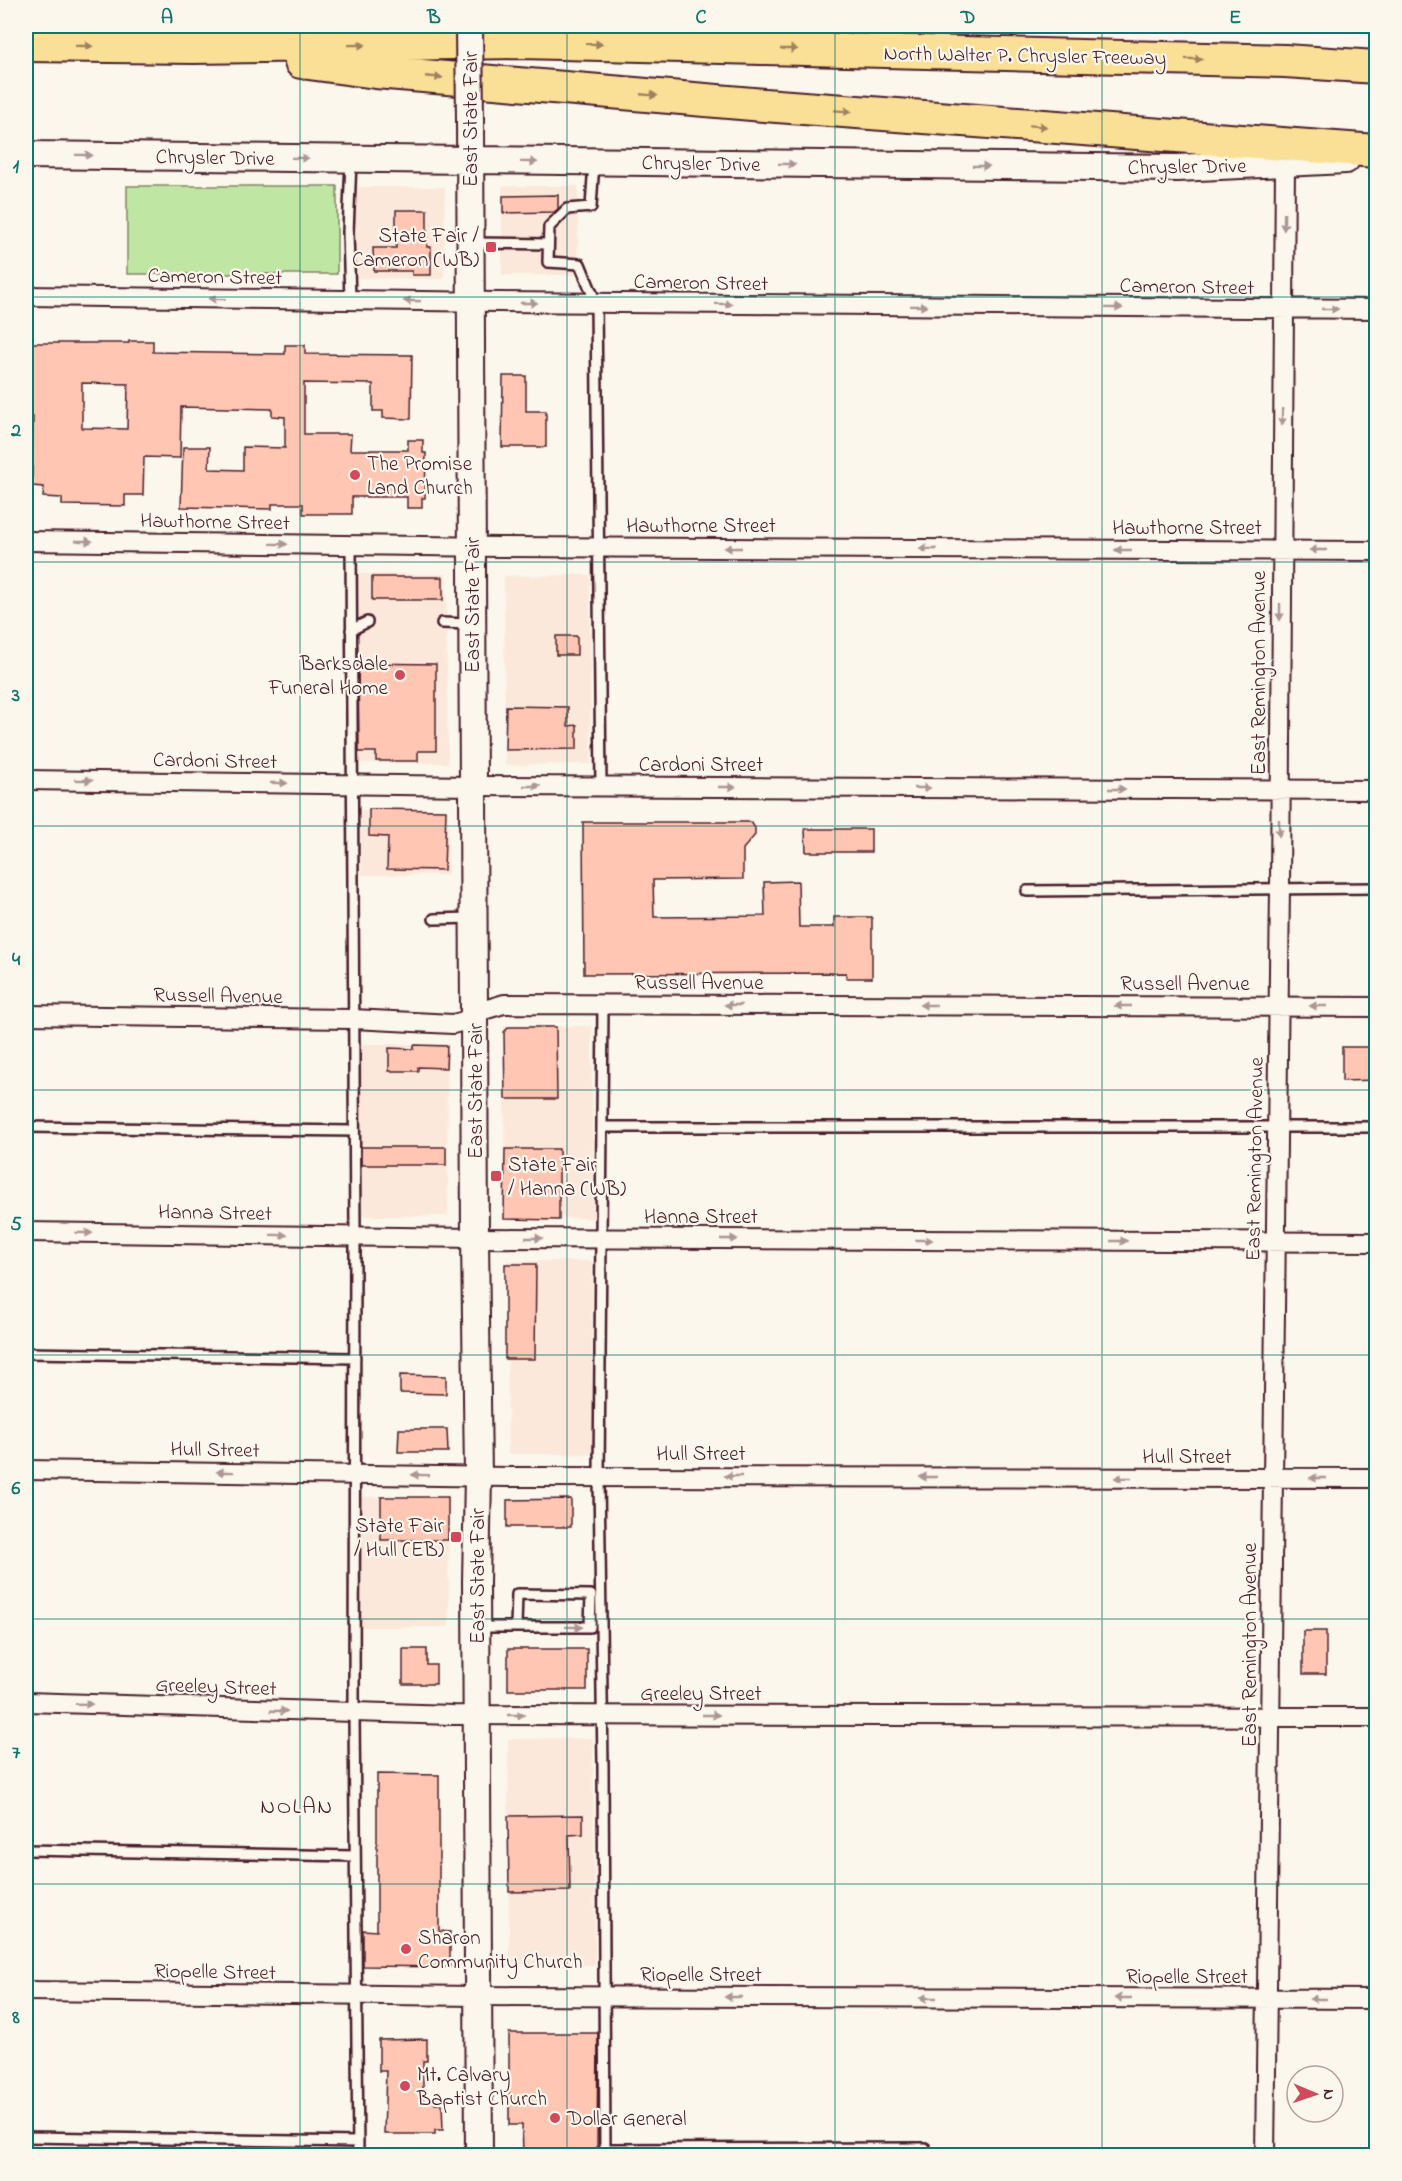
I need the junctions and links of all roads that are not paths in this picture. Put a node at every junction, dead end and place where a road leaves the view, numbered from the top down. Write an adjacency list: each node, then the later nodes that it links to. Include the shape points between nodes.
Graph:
1 (470, 26): 9 (street, East State Fair, bridge)
2 (26, 45): 3 (highway, North Walter P. Chrysler Freeway, one-way to 3)
3 (194, 48): 4 (highway, North Walter P. Chrysler Freeway, one-way to 4, via 521,42 1285,61); 5 (highway, one-way to 5, via 399,74)
4 (1377, 67)
5 (1377, 151)
6 (26, 155): 8 (street, Chrysler Drive, one-way to 8)
7 (1377, 158): 11 (street, Chrysler Drive)
8 (351, 159): 9 (street, Chrysler Drive); 15 (lane)
9 (470, 161): 10 (street, Chrysler Drive, one-way to 10); 12 (street, East State Fair)
10 (594, 162): 11 (street, Chrysler Drive, one-way to 11, via 1177,168); 13 (lane, via 591,207 567,209 549,226)
11 (1285, 164): 18 (street, East Remington Avenue, one-way to 18)
12 (470, 243): 13 (lane); 16 (street, East State Fair)
13 (549, 243): 17 (lane, via 549,262 580,264)
14 (26, 296): 15 (street, Cameron Street, one-way to 14)
15 (350, 300): 16 (street, Cameron Street, one-way to 15)
16 (471, 302): 17 (street, Cameron Street, one-way to 17); 22 (street, East State Fair)
17 (596, 303): 18 (street, Cameron Street, one-way to 18); 23 (lane)
18 (1283, 309): 19 (street, Cameron Street, one-way to 19); 24 (street, East Remington Avenue, one-way to 24)
19 (1377, 309)
20 (26, 541): 21 (street, Hawthorne Street, one-way to 21)
21 (351, 545): 22 (street, Hawthorne Street); 29 (lane)
22 (472, 547): 23 (street, Hawthorne Street); 28 (street, East State Fair)
23 (597, 547): 24 (street, Hawthorne Street, one-way to 23); 33 (lane)
24 (1281, 550): 25 (street, Hawthorne Street, one-way to 24); 34 (street, East Remington Avenue, one-way to 34)
25 (1377, 551)
26 (367, 622): 29 (lane)
27 (442, 623): 28 (lane)
28 (472, 624): 32 (street, East State Fair)
29 (351, 630): 31 (lane)
30 (26, 780): 31 (street, Cardoni Street, one-way to 31)
31 (351, 784): 32 (street, Cardoni Street); 46 (lane)
32 (473, 786): 33 (street, Cardoni Street, one-way to 33); 39 (street, East State Fair)
33 (601, 786): 34 (street, Cardoni Street, one-way to 34)
34 (1279, 790): 35 (street, Cardoni Street); 36 (street, East Remington Avenue, one-way to 36)
35 (1377, 790)
36 (1280, 888): 37 (lane); 38 (lane); 42 (street, East Remington Avenue)
37 (1377, 888)
38 (1027, 891)
39 (474, 918): 40 (lane); 44 (street, East State Fair)
40 (434, 919)
41 (603, 1004): 42 (street, Russell Avenue, one-way to 41); 44 (street, Russell Avenue, via 504,1004); 48 (lane)
42 (1279, 1006): 43 (street, Russell Avenue, one-way to 42); 49 (street, East Remington Avenue)
43 (1377, 1007)
44 (474, 1013): 46 (street, Russell Avenue, via 453,1024); 54 (street, East State Fair)
45 (26, 1015): 46 (street, Russell Avenue)
46 (353, 1019): 51 (lane)
47 (26, 1127): 51 (lane)
48 (603, 1127): 49 (lane); 55 (lane)
49 (1277, 1127): 50 (lane); 56 (street, East Remington Avenue)
50 (1377, 1127)
51 (354, 1131): 53 (lane)
52 (26, 1232): 53 (street, Hanna Street, one-way to 53)
53 (355, 1236): 54 (street, Hanna Street); 59 (lane)
54 (475, 1238): 55 (street, Hanna Street, one-way to 55); 62 (street, East State Fair)
55 (603, 1238): 56 (street, Hanna Street, one-way to 56); 63 (lane)
56 (1276, 1241): 57 (street, Hanna Street); 65 (street, East Remington Avenue)
57 (1377, 1242)
58 (26, 1353): 59 (lane)
59 (355, 1358): 61 (lane)
60 (26, 1470): 61 (street, Hull Street, one-way to 60)
61 (355, 1474): 62 (street, Hull Street, one-way to 61); 69 (lane)
62 (478, 1476): 63 (street, Hull Street); 66 (street, East State Fair)
63 (599, 1476): 65 (street, Hull Street, one-way to 63); 71 (lane)
64 (1377, 1478): 65 (street, Hull Street, one-way to 65)
65 (1273, 1479): 72 (street, East Remington Avenue)
66 (477, 1627): 67 (lane); 70 (street, East State Fair)
67 (516, 1627): 67 (lane, one-way to 67, via 590,1628 591,1595 518,1594)
68 (26, 1702): 69 (street, Greeley Street, one-way to 69)
69 (354, 1714): 70 (street, Greeley Street); 75 (lane)
70 (478, 1715): 71 (street, Greeley Street, one-way to 71); 78 (street, East State Fair)
71 (602, 1715): 72 (street, Greeley Street, one-way to 72); 79 (lane)
72 (1272, 1717): 73 (street, Greeley Street); 80 (street, East Remington Avenue)
73 (1377, 1717)
74 (26, 1850): 75 (lane)
75 (355, 1856): 77 (lane)
76 (26, 1991): 77 (street, Riopelle Street)
77 (356, 1995): 78 (street, Riopelle Street); 83 (lane)
78 (478, 1996): 79 (street, Riopelle Street); 87 (street, East State Fair)
79 (604, 1996): 80 (street, Riopelle Street, one-way to 79); 85 (lane)
80 (1267, 1999): 81 (street, Riopelle Street, one-way to 80); 88 (street, East Remington Avenue)
81 (1377, 1999)
82 (26, 2137): 83 (lane)
83 (358, 2142): 86 (lane)
84 (925, 2148): 85 (lane)
85 (605, 2152)
86 (358, 2156)
87 (479, 2156)
88 (1265, 2156)

